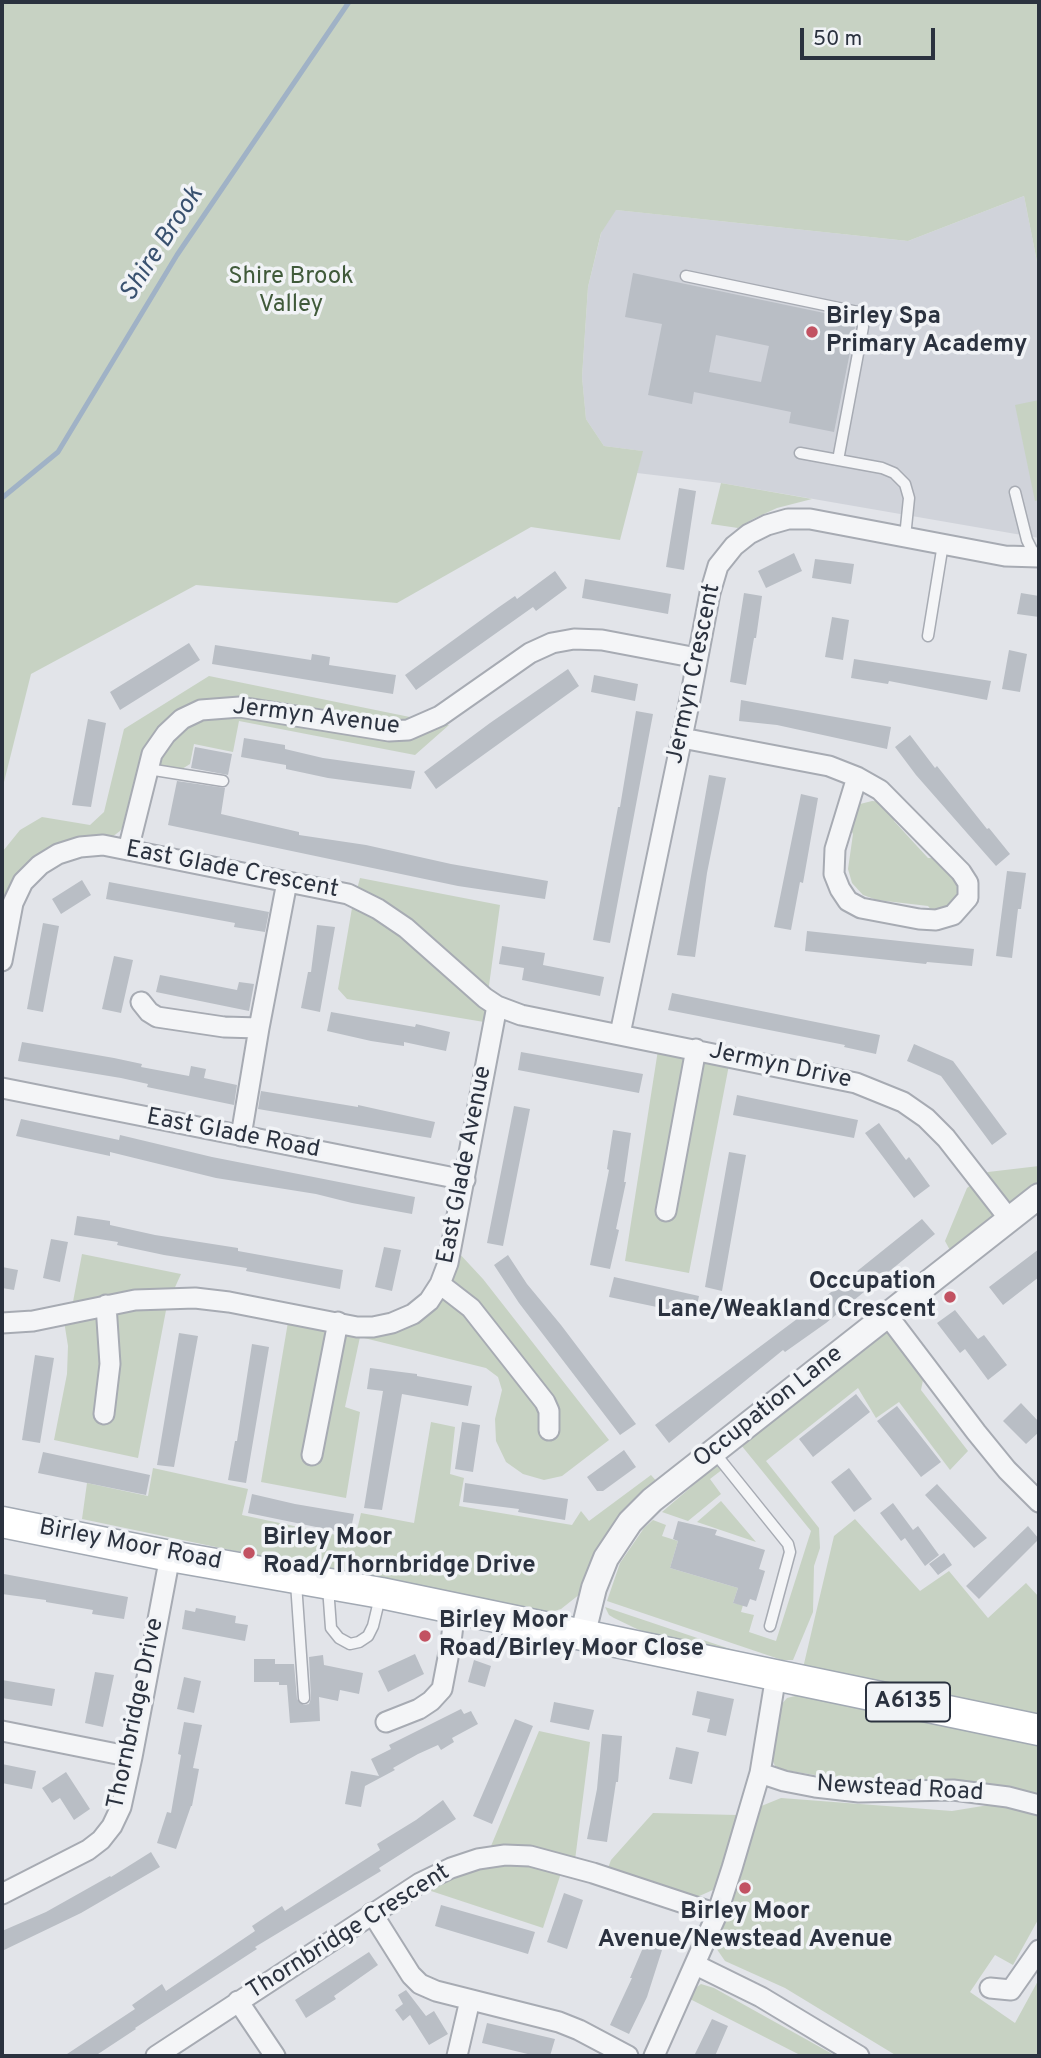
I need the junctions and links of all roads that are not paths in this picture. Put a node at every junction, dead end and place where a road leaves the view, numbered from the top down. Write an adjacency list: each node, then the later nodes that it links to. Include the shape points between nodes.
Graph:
1 (686, 276): 3 (lane, via 858,312 863,318)
2 (800, 453): 3 (lane)
3 (838, 460): 5 (lane, via 882,468 905,484 909,498)
4 (1015, 492): 7 (lane, via 1027,540)
5 (905, 537): 6 (street, Jermyn Crescent); 9 (street, Jermyn Crescent, via 788,519 749,534 718,566)
6 (943, 544): 7 (street, Jermyn Crescent); 8 (lane)
7 (1037, 557)
8 (929, 636)
9 (697, 658): 10 (street, Jermyn Crescent); 11 (street, Jermyn Avenue, via 602,640 552,643 530,653 440,716 408,730 388,731 240,707 201,710 166,734)
10 (682, 738): 12 (street, via 808,760); 21 (street, Jermyn Crescent)
11 (148, 769): 13 (lane); 14 (street, Jermyn Avenue)
12 (857, 777): 12 (street, via 880,790 961,872 968,898 953,915 936,920 861,908 848,901 835,874 835,849)
13 (223, 781)
14 (128, 850): 15 (street, East Glade Crescent); 16 (street, East Glade Crescent, via 80,846 40,865 23,882)
15 (287, 883): 19 (street, East Glade Crescent, via 348,894 378,909); 20 (street)
16 (4, 938): 17 (street, East Glade Crescent)
17 (2, 961)
18 (141, 1002): 20 (street, via 158,1017)
19 (497, 1006): 21 (street, Jermyn Drive); 25 (street, East Glade Avenue)
20 (258, 1028): 24 (street)
21 (621, 1034): 22 (street, Jermyn Drive)
22 (696, 1049): 27 (street); 28 (street, Jermyn Drive, via 856,1083 903,1102 946,1138)
23 (2, 1088): 24 (street, East Glade Road)
24 (241, 1136): 25 (street, East Glade Road)
25 (465, 1180): 29 (street, East Glade Avenue)
26 (1039, 1196): 28 (street, Occupation Lane)
27 (666, 1211)
28 (1010, 1220): 31 (street, Occupation Lane)
29 (440, 1284): 33 (street, East Glade Avenue, via 429,1301 392,1323 357,1327); 35 (street, via 471,1308 545,1402)
30 (106, 1305): 32 (street, East Glade Avenue, via 33,1321); 33 (street, East Glade Avenue, via 195,1298); 34 (street, via 110,1364)
31 (888, 1316): 36 (street, Occupation Lane); 38 (street, via 975,1432)
32 (2, 1322)
33 (338, 1322): 37 (street)
34 (104, 1414)
35 (549, 1430)
36 (714, 1451): 45 (lane, via 788,1544 790,1552); 46 (street, Occupation Lane, via 652,1500 618,1538 594,1588)
37 (312, 1455)
38 (1039, 1502)
39 (2, 1522): 40 (main road, Birley Moor Road / A6135)
40 (170, 1556): 41 (main road, Birley Moor Road / A6135); 52 (street, Thornbridge Drive)
41 (296, 1576): 42 (main road, Birley Moor Road / A6135); 48 (lane)
42 (328, 1583): 43 (main road, Birley Moor Road / A6135); 43 (lane, via 331,1628 350,1644 368,1636)
43 (381, 1592): 44 (main road, Birley Moor Road / A6135)
44 (455, 1608): 46 (main road, Birley Moor Road / A6135); 49 (street, via 442,1689 425,1705)
45 (771, 1626)
46 (583, 1633): 47 (main road, Birley Moor Road / A6135)
47 (776, 1675): 50 (main road, Birley Moor Road / A6135); 53 (street)
48 (304, 1698)
49 (386, 1722)
50 (1039, 1730)
51 (2, 1731): 52 (street)
52 (132, 1757): 55 (street, Thornbridge Drive, via 121,1807 101,1840)
53 (760, 1773): 54 (street, Newstead Road, via 815,1787 859,1792 953,1790); 57 (street)
54 (1039, 1805)
55 (2, 1894)
56 (372, 1913): 57 (street, Thornbridge Crescent, via 451,1868 505,1854 570,1866); 61 (street, via 420,1984); 62 (street, Thornbridge Crescent)
57 (717, 1914): 59 (street)
58 (1039, 1950): 60 (street, via 1011,1990)
59 (696, 1965): 67 (street); 68 (street, via 761,1997)
60 (990, 1988)
61 (470, 2000): 65 (street); 66 (street, via 559,2022)
62 (238, 2001): 63 (street, Thornbridge Crescent); 64 (street)
63 (156, 2056)
64 (275, 2056)
65 (457, 2056)
66 (628, 2056)
67 (654, 2056)
68 (859, 2056)

